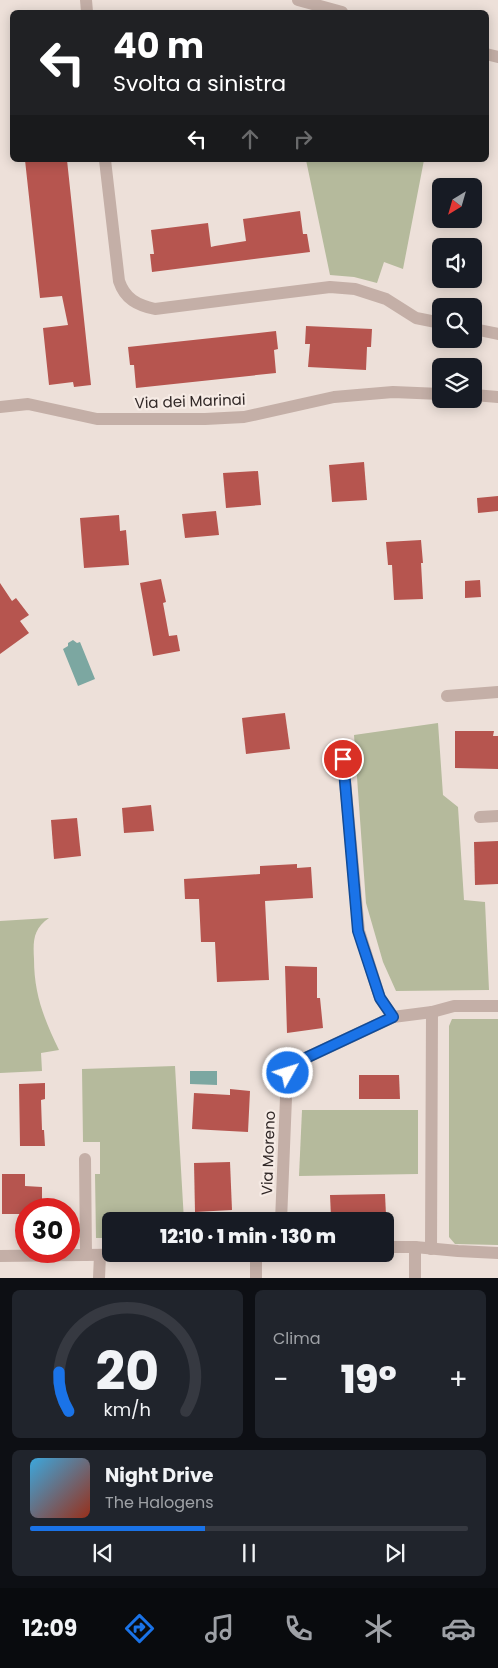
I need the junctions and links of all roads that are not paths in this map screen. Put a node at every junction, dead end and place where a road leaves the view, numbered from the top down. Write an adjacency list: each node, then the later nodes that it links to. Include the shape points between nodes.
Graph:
1 (298, 0): 2 (street)
2 (335, 10)
3 (105, 162): 4 (street, via 119,281 122,291 142,306 155,308 330,287 386,299 416,318)
4 (432, 321)
5 (482, 331): 6 (street)
6 (498, 334)
7 (432, 394): 10 (street, Via dei Marinai, via 393,392 334,397 244,417 205,419 97,419 28,404)
8 (482, 396): 9 (street)
9 (498, 397)
10 (0, 407)
11 (498, 692): 12 (street)
12 (447, 696)
13 (343, 759): 18 (street, via 358,931 380,998)
14 (498, 816): 15 (street)
15 (480, 817)
16 (498, 1006): 17 (street, Via Moreno, via 454,1006)
17 (432, 1012): 18 (street, Via Moreno); 23 (street)
18 (393, 1017): 20 (street, Via Moreno, via 295,1063 288,1073)
19 (84, 1159): 25 (street)
20 (281, 1212)
21 (394, 1247): 22 (street)
22 (415, 1247): 23 (street); 31 (street)
23 (431, 1249): 24 (street)
24 (498, 1253)
25 (86, 1255): 26 (street); 27 (street)
26 (100, 1255): 29 (street)
27 (0, 1256)
28 (256, 1262): 30 (street)
29 (99, 1278)
30 (256, 1278)
31 (415, 1278)

